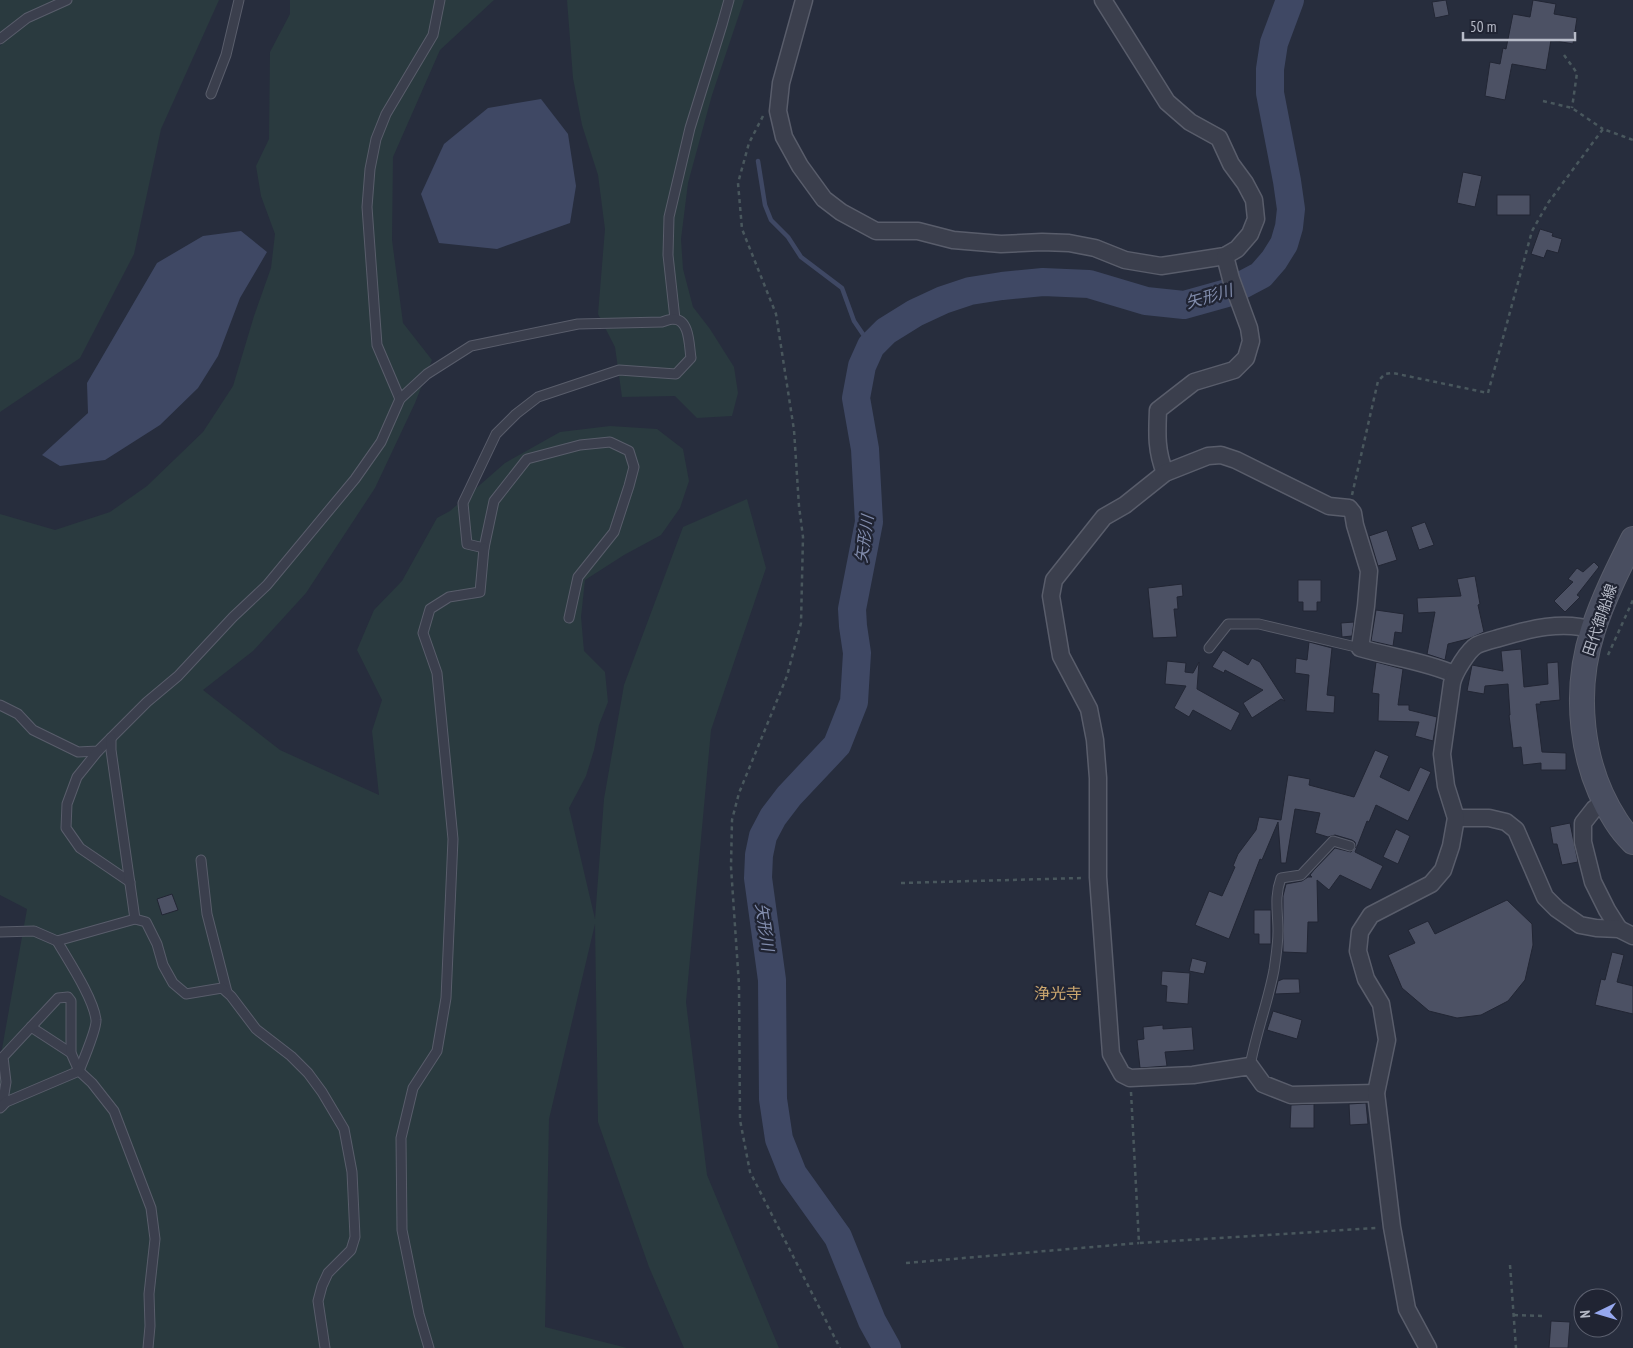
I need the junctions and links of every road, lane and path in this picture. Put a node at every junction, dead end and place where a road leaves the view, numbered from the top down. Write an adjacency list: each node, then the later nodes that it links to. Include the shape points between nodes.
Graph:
1 (67, 0): 7 (lane, via 27,18)
2 (239, 0): 9 (lane, via 226,55)
3 (440, 0): 17 (lane, via 433,35 386,114 376,139 370,169 368,217 377,345)
4 (728, 0): 16 (lane, via 690,128 669,217 668,256)
5 (804, 0): 12 (street, via 781,83)
6 (1103, 0): 15 (street, via 1167,102 1190,122 1219,138 1254,200 1256,219 1250,234)
7 (0, 39)
8 (1564, 55): 11 (path, via 1577,73)
9 (211, 94)
10 (1543, 101): 11 (path)
11 (1572, 108): 13 (path)
12 (778, 111): 15 (street, via 784,137 824,199 876,232 918,231 953,240 1001,244 1069,243 1096,248 1125,260 1160,266); 61 (path, via 762,117 749,143 738,183 742,229 776,314 794,430 803,537 801,623 788,676 739,793 732,820 731,867 739,985 740,1120 750,1172)
13 (1603, 129): 14 (path); 19 (path, via 1553,196 1532,231 1488,393 1385,374 1378,381)
14 (1633, 140)
15 (1225, 256): 18 (street, via 1250,328 1251,341 1246,358 1234,370 1194,382 1158,410 1156,441)
16 (675, 319): 17 (lane, via 578,324 471,346 427,374); 21 (lane, via 686,328 691,358 676,374 619,370 538,397 496,434 463,503 467,544)
17 (400, 399): 30 (lane, via 381,442 355,479 267,585 178,676)
18 (1165, 473): 19 (street, via 1208,456 1221,456 1236,460 1329,506); 37 (street, via 1125,505 1104,517 1058,573 1051,596 1061,656 1089,710 1095,740)
19 (1349, 508): 26 (street, via 1369,570)
20 (1633, 539): 24 (main road, 田代御船線)
21 (484, 548): 23 (lane, via 494,501 527,458 580,445 610,442 629,451 634,467 614,532 578,577); 60 (lane, via 480,592 449,597 430,609 423,633 437,673 453,839 446,998 437,1051 413,1088 401,1138 402,1230)
22 (1633, 600): 27 (path, via 1606,659 1601,662)
23 (569, 618)
24 (1593, 630): 27 (main road, 田代御船線); 28 (street, via 1557,625 1491,640 1476,646)
25 (1209, 648): 26 (lane, via 1228,624 1259,624)
26 (1360, 648): 28 (street)
27 (1585, 661): 32 (main road, 田代御船線, via 1584,732 1590,764)
28 (1454, 674): 33 (street, via 1442,754 1446,786)
29 (0, 706): 31 (lane, via 18,714 33,730 78,752)
30 (111, 738): 31 (lane); 38 (lane)
31 (98, 751): 38 (lane, via 77,777 67,804 66,828 80,848)
32 (1605, 801): 34 (main road, 田代御船線); 42 (street, via 1583,823 1582,842 1593,882 1607,910)
33 (1456, 818): 42 (street, via 1489,818 1506,822 1516,830 1545,897 1557,909 1580,924); 50 (street, via 1443,870 1432,884 1371,915 1360,932 1358,950 1366,979 1381,1004 1387,1040)
34 (1633, 842)
35 (1350, 846): 47 (lane, via 1333,841 1301,875 1281,878 1277,888 1278,931 1274,971)
36 (201, 860): 44 (lane, via 207,914)
37 (1098, 877): 39 (path); 49 (street, via 1111,1054 1122,1074)
38 (130, 882): 40 (lane)
39 (901, 883)
40 (134, 919): 43 (lane); 44 (lane, via 146,922 173,983 186,994 222,988)
41 (0, 932): 43 (lane, via 34,931)
42 (1626, 933)
43 (58, 940): 48 (lane, via 90,1000 97,1021)
44 (227, 992): 59 (lane, via 256,1029 308,1073 344,1129 352,1172 355,1237 351,1250 328,1273 322,1286 318,1301)
45 (31, 1027): 46 (lane); 46 (lane, via 58,998 68,997 71,1002); 51 (lane, via 3,1056 6,1082)
46 (71, 1053): 48 (lane)
47 (1250, 1066): 49 (street); 50 (street, via 1263,1084 1292,1096)
48 (79, 1071): 51 (lane); 58 (lane, via 114,1111 151,1208 154,1239)
49 (1130, 1078): 53 (path)
50 (1376, 1093): 52 (street)
51 (1, 1107)
52 (1392, 1227): 53 (path); 62 (street, via 1407,1308)
53 (1139, 1244): 54 (path)
54 (906, 1263)
55 (1510, 1265): 56 (path)
56 (1514, 1315): 57 (path); 63 (path)
57 (1542, 1316)
58 (148, 1348)
59 (325, 1348)
60 (429, 1348)
61 (840, 1348)
62 (1428, 1348)
63 (1516, 1348)

